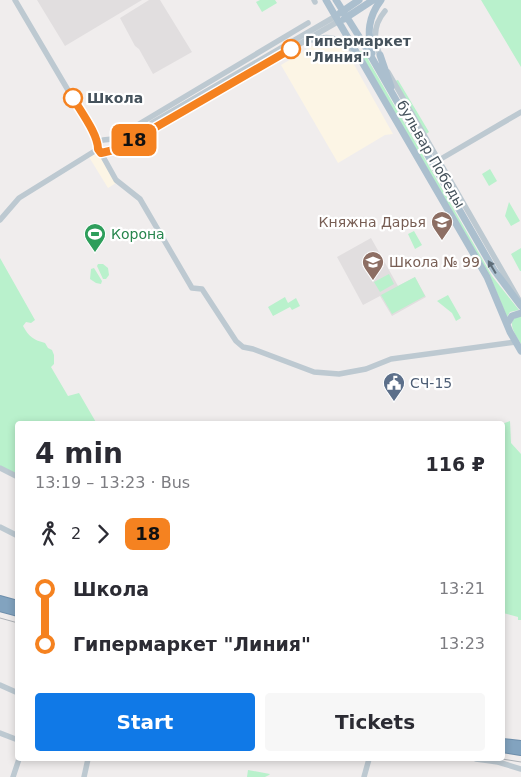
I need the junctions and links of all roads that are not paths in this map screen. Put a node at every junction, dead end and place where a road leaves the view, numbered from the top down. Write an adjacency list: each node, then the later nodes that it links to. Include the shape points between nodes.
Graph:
1 (15, 0): 19 (street)
2 (326, 0): 9 (main road, бульвар Победы)
3 (336, 0): 8 (main road, бульвар Победы)
4 (359, 0): 8 (main road)
5 (373, 0): 8 (main road)
6 (381, 0): 15 (main road, via 372,16 368,36)
7 (385, 11): 12 (street, via 375,30 375,44)
8 (345, 14): 9 (main road); 15 (main road, бульвар Победы)
9 (337, 19): 11 (street); 13 (main road, бульвар Победы); 14 (street)
10 (308, 23): 18 (street)
11 (303, 42): 13 (street, via 335,38 349,46); 14 (street)
12 (380, 56): 16 (main road); 21 (street)
13 (362, 61): 25 (main road, бульвар Победы, via 487,277)
14 (252, 68): 18 (street, via 132,137); 20 (street)
15 (380, 75): 16 (main road, бульвар Победы)
16 (396, 102): 23 (main road, бульвар Победы, one-way to 16, via 494,270)
17 (521, 112): 21 (street)
18 (119, 138): 19 (street, via 103,140); 20 (street, via 122,143)
19 (99, 148): 20 (street); 22 (street, via 19,198); 26 (street, via 116,180 140,199 192,288 202,289 242,347 314,372 339,374 366,369 390,359)
20 (118, 149)
21 (439, 160): 23 (street)
22 (0, 220)
23 (521, 305)
24 (521, 312): 25 (main road, via 512,316)
25 (507, 324): 26 (main road, бульвар Победы)
26 (516, 342): 27 (main road, бульвар Победы)
27 (521, 351)
28 (0, 468): 29 (street)
29 (15, 476)
30 (0, 527): 31 (street)
31 (15, 534)
32 (0, 600): 33 (highway)
33 (15, 604)
34 (0, 607): 35 (highway)
35 (15, 611)
36 (0, 686): 37 (street)
37 (15, 692)
38 (0, 734): 39 (street)
39 (15, 739)
40 (505, 743): 41 (highway)
41 (521, 745)
42 (505, 748): 43 (highway)
43 (521, 751)
44 (18, 761): 49 (street)
45 (88, 761): 50 (street)
46 (368, 761): 51 (street)
47 (491, 761): 48 (street)
48 (521, 769)
49 (13, 777)
50 (84, 777)
51 (364, 777)

